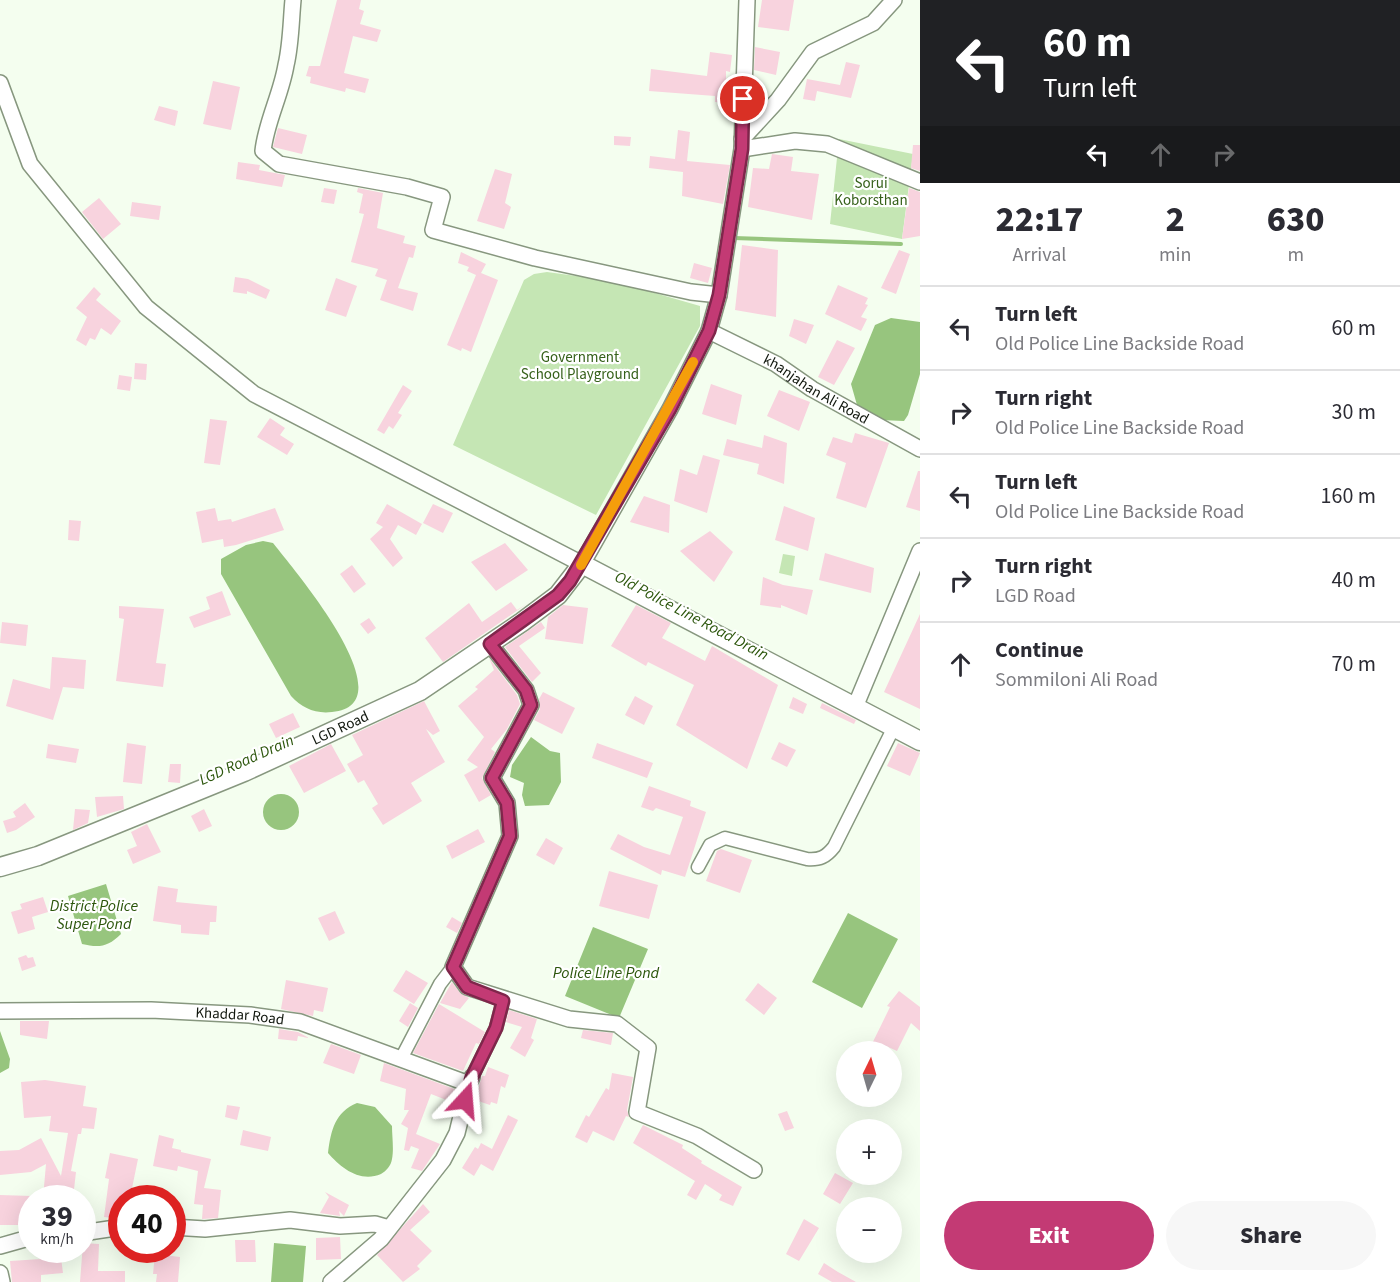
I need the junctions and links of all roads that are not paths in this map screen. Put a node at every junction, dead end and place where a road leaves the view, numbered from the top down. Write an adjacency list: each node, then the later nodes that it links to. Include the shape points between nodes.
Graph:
1 (293, 0): 7 (street, via 287,65 263,151 279,164 442,197 433,230 535,258)
2 (747, 0): 5 (street)
3 (894, 0): 5 (street, via 873,23 813,52)
4 (0, 83): 11 (street, via 30,164 146,308 254,394)
5 (742, 144): 6 (street, via 826,144); 7 (street)
6 (920, 182)
7 (719, 295): 8 (street)
8 (709, 331): 9 (street, khanjahan Ali Road, via 776,364 812,389); 11 (street, via 670,409)
9 (920, 449)
10 (920, 551): 13 (street)
11 (582, 564): 12 (main road, LGD Road, via 558,595); 13 (main road)
12 (490, 644): 16 (main road, LGD Road, via 420,691 244,772 38,856); 18 (street, via 526,690 531,705 492,778 507,803 510,836)
13 (855, 707): 14 (main road)
14 (894, 728): 15 (main road); 17 (street, via 826,856 807,859 725,838 710,845)
15 (920, 741)
16 (0, 867)
17 (698, 867)
18 (453, 967): 19 (street, via 467,987); 21 (street)
19 (503, 1001): 22 (street, via 493,1037); 23 (street, via 569,1019 617,1024 648,1048 637,1112 697,1136)
20 (0, 1011): 21 (street, Khaddar Road, via 151,1010 250,1015 300,1022)
21 (402, 1057): 22 (street, Khaddar Road)
22 (471, 1080): 25 (street, via 457,1133 443,1160)
23 (754, 1170)
24 (186, 1228): 25 (street, via 290,1220 339,1227 375,1224)
25 (389, 1228): 30 (street)
26 (18, 1241): 27 (street)
27 (0, 1246)
28 (0, 1273): 29 (street)
29 (2, 1282)
30 (331, 1282)

